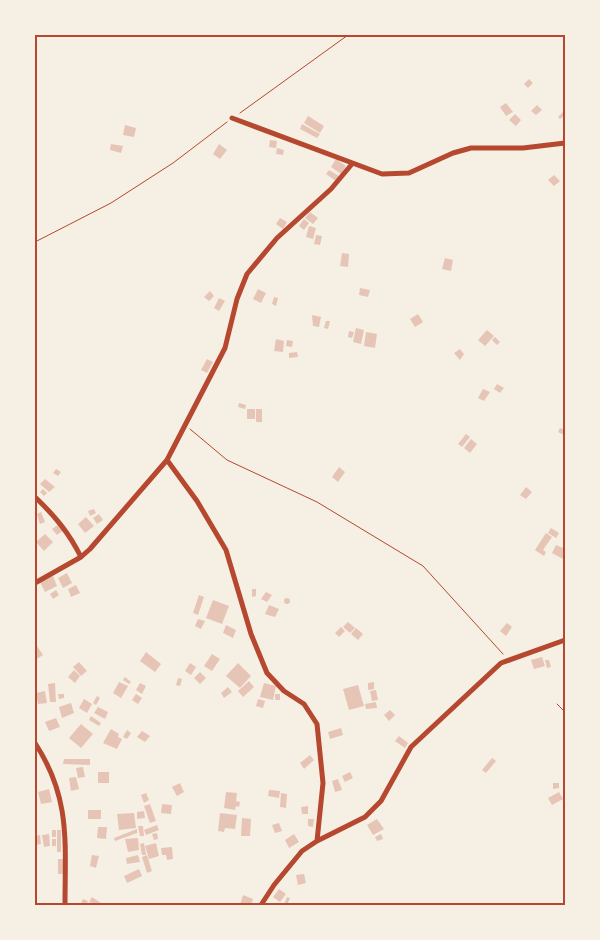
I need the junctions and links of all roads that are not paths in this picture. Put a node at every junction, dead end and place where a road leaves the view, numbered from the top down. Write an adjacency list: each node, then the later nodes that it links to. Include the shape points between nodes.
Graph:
1 (232, 118): 3 (street)
2 (565, 143): 3 (street, via 523,148 470,148 408,173 382,174)
3 (352, 164): 4 (street, via 331,189 276,238 247,274 225,348)
4 (167, 460): 6 (street); 10 (street, via 197,501 226,550 251,634 267,673 284,691 304,704 317,724 323,783)
5 (35, 497): 6 (street, via 58,519)
6 (81, 557): 7 (street)
7 (35, 583)
8 (565, 640): 10 (street, via 501,663 412,748 382,801 365,817)
9 (35, 742): 11 (street, via 58,786 65,818)
10 (317, 840): 12 (street, via 302,851)
11 (65, 905)
12 (261, 905)

